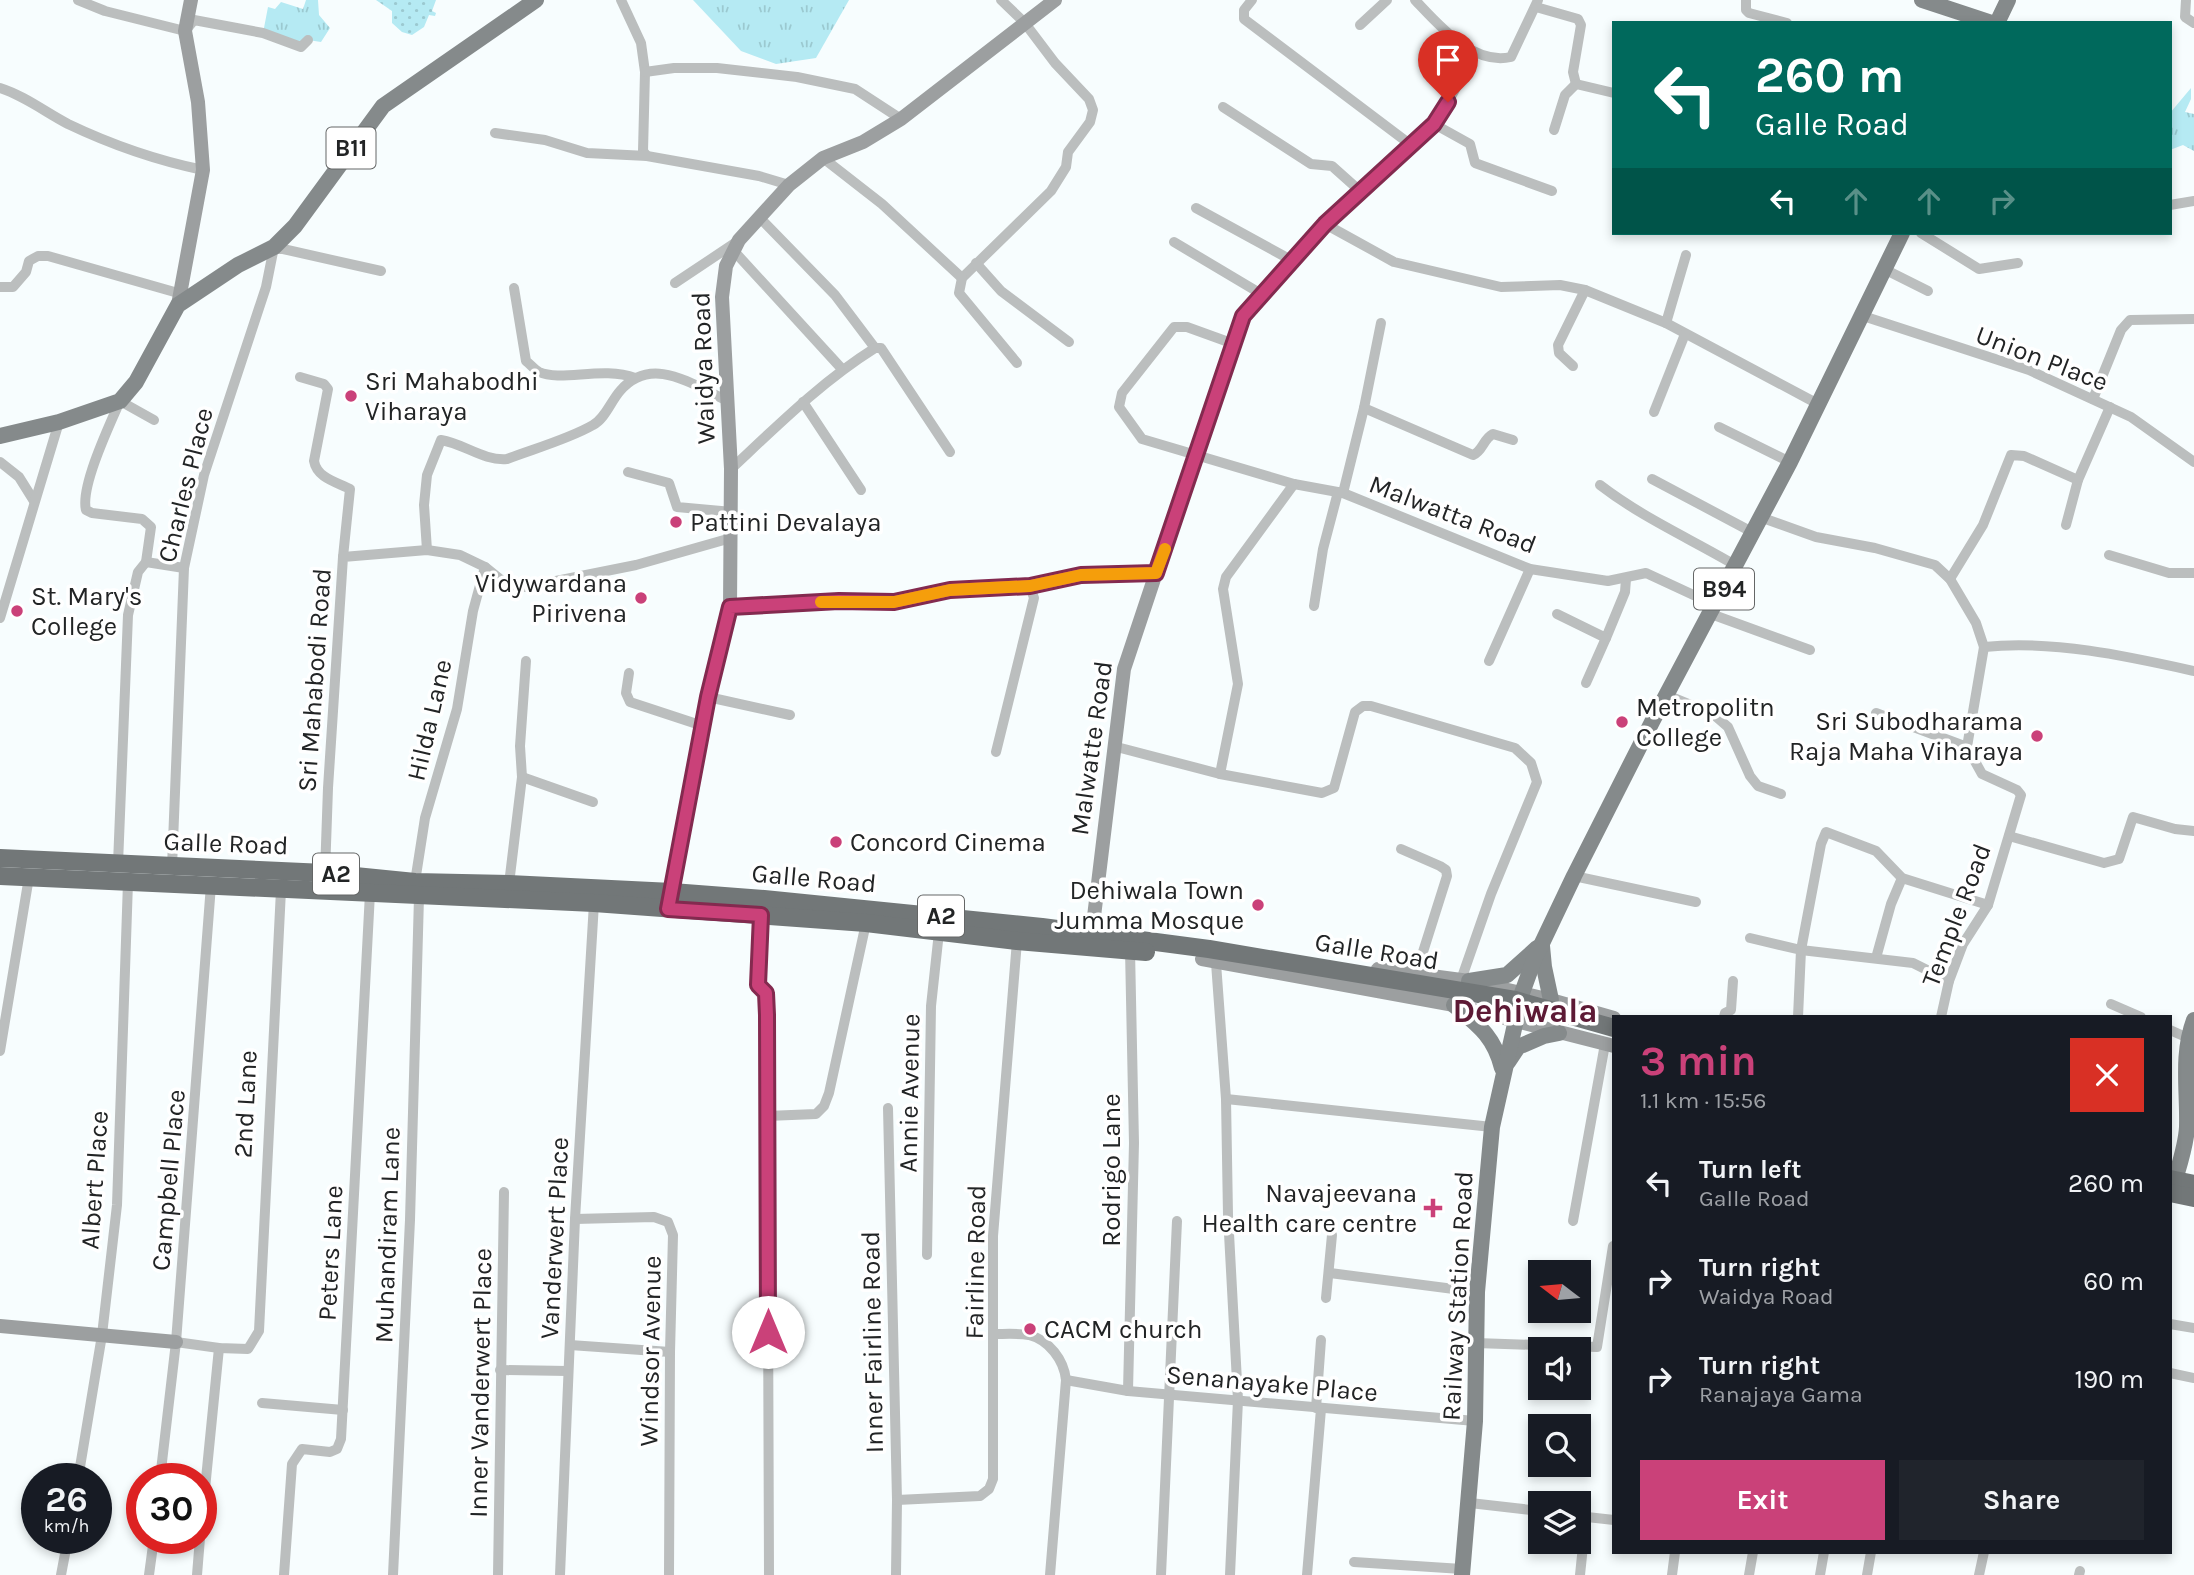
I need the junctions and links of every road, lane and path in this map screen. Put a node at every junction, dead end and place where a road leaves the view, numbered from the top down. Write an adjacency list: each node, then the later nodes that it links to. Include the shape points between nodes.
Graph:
1 (78, 0): 21 (street)
2 (191, 0): 21 (street)
3 (536, 0): 49 (main road, B11, via 383,106 295,226)
4 (621, 0): 24 (street, via 641,44)
5 (1000, 0): 18 (street)
6 (1055, 0): 18 (street, Waidya Road)
7 (1252, 0): 33 (street, via 1244,19)
8 (1387, 0): 20 (street)
9 (1415, 0): 23 (street)
10 (1746, 0): 15 (street, via 1749,12)
11 (1922, 0): 16 (main road)
12 (2008, 0): 17 (main road)
13 (2186, 0): 19 (street, via 2185,17)
14 (1537, 4): 23 (street, via 1511,57 1498,60); 25 (street, via 1578,19 1581,25 1573,72)
15 (1780, 21)
16 (1989, 21)
17 (1996, 21)
18 (1024, 22): 29 (street, Waidya Road); 52 (street, via 1090,99 1093,110 1051,191)
19 (2194, 23)
20 (1360, 25)
21 (185, 31): 22 (street, via 194,20 263,33 300,47); 36 (street, via 198,102)
22 (308, 40)
23 (1475, 52): 30 (street)
24 (645, 72): 29 (street, via 717,68 797,77 855,89); 34 (street, via 643,151)
25 (1576, 84): 27 (street); 31 (street, via 1564,95)
26 (0, 88): 36 (street, via 100,138 160,161)
27 (1612, 93)
28 (1223, 107): 38 (street, via 1311,164 1332,166)
29 (901, 119): 35 (street, Waidya Road, via 863,142)
30 (1434, 124): 33 (street); 39 (street, via 1470,144 1475,163)
31 (1554, 130)
32 (495, 133): 34 (street, via 587,153)
33 (1411, 145): 38 (street)
34 (647, 156): 37 (street)
35 (823, 158): 37 (street, Waidya Road); 56 (street, via 882,204)
36 (203, 170): 63 (street)
37 (789, 185): 43 (street, Waidya Road)
38 (1360, 191): 44 (street)
39 (1552, 191)
40 (2194, 201): 41 (street)
41 (2172, 205)
42 (1196, 208): 51 (street)
43 (759, 217): 48 (street, Waidya Road); 71 (street, via 835,295)
44 (1325, 224): 51 (street); 60 (street, via 1394,262 1501,287 1560,285)
45 (1901, 235): 54 (main road, B94)
46 (1925, 235): 53 (street, via 1979,269)
47 (1174, 242): 62 (street)
48 (736, 245): 57 (street); 74 (street); 79 (street, Waidya Road, via 726,267 722,298)
49 (274, 247): 55 (street); 63 (main road, B11); 114 (street, Charles Place, via 266,287 204,475)
50 (1686, 255): 67 (street)
51 (1293, 261): 62 (street)
52 (976, 263): 56 (street); 69 (street, via 1001,291)
53 (2018, 263)
54 (1886, 270): 61 (street); 64 (main road, B94)
55 (381, 271)
56 (962, 278): 72 (street, via 959,293)
57 (676, 283)
58 (0, 287): 63 (street, via 13,287 29,261 48,256)
59 (514, 288): 76 (street, via 526,361 540,372 613,372)
60 (1585, 290): 67 (street); 73 (street, via 1558,345 1559,353)
61 (1928, 290)
62 (1263, 295): 70 (street, via 1243,316)
63 (178, 299): 78 (main road, B11, via 136,382)
64 (1863, 316): 77 (street, Union Place, via 2029,370); 81 (main road, B94)
65 (2194, 318): 77 (street, via 2130,320 2121,330)
66 (1381, 323): 83 (street)
67 (1666, 323): 68 (street)
68 (1685, 334): 81 (street); 84 (street)
69 (1069, 342)
70 (1234, 344): 91 (street); 91 (street, Malwatta Road, via 1187,327 1174,327 1122,393 1119,407 1142,439)
71 (875, 348): 74 (street); 90 (street, via 881,348)
72 (1017, 363)
73 (1573, 366)
74 (842, 369): 80 (street)
75 (300, 377): 110 (street, via 328,389 314,461 321,475 350,489)
76 (635, 378): 79 (street, via 666,373); 108 (street, via 596,424 507,460 492,460 441,440 427,475)
77 (2094, 399): 82 (street, Union Place)
78 (120, 401): 85 (street); 86 (main road); 111 (street, via 101,445 85,504 92,513 147,522 151,527)
79 (727, 401): 95 (street, Waidya Road)
80 (803, 402): 95 (street); 101 (street)
81 (1818, 404): 93 (main road, B94)
82 (2110, 407): 94 (street, Union Place); 98 (street)
83 (1364, 408): 89 (street, via 1473,455 1493,434); 102 (street)
84 (1654, 412)
85 (154, 420)
86 (59, 422): 88 (main road); 103 (street)
87 (1719, 427): 93 (street)
88 (0, 436)
89 (1513, 440)
90 (950, 452)
91 (1197, 456): 99 (street, Malwatta Road); 116 (street)
92 (0, 462): 103 (street, via 19,477)
93 (1790, 462): 105 (main road, B94)
94 (2194, 462)
95 (731, 469): 104 (street, Waidya Road)
96 (628, 472): 104 (street, via 669,483 677,507)
97 (1651, 479): 105 (street)
98 (2078, 480): 106 (street); 119 (street, via 2024,456 2011,455 1983,525)
99 (1294, 484): 102 (street, Malwatta Road); 142 (street, via 1226,577 1223,589 1238,684)
100 (1600, 485): 112 (street, via 1667,530)
101 (861, 490)
102 (1341, 493): 115 (street, Malwatta Road); 121 (street, via 1323,549)
103 (34, 501): 125 (street)
104 (732, 512): 107 (street, Waidya Road)
105 (1756, 524): 112 (main road, B94); 119 (street, via 1935,565)
106 (2066, 525)
107 (731, 538): 113 (street, Sri Mahabodi Road, via 636,565 526,587 506,584); 122 (street, Waidya Road)
108 (427, 550): 110 (street, Sri Mahabodi Road); 113 (street, Sri Mahabodi Road, via 460,555)
109 (2109, 555): 117 (street, via 2169,573)
110 (343, 556): 153 (street, Sri Mahabodi Road)
111 (145, 562): 114 (street); 150 (street, via 138,572 128,615)
112 (1735, 565): 123 (main road, B94)
113 (485, 567): 161 (street, Hilda Lane, via 457,709 425,818)
114 (184, 568): 151 (street, Charles Place)
115 (1530, 569): 118 (street, Malwatta Road, via 1608,581); 129 (street)
116 (1156, 573): 120 (street, via 1081,575); 139 (street, Malwatte Road, via 1124,669)
117 (2194, 573)
118 (1626, 579): 123 (street, Malwatta Road, via 1646,573); 126 (street)
119 (1950, 579): 127 (street, via 1976,623)
120 (1030, 586): 122 (street, via 950,590 894,602); 141 (street, via 1034,598)
121 (1314, 606)
122 (730, 607): 135 (street, Waidya Road)
123 (1713, 609): 128 (street, Malwatta Road); 134 (main road, B94)
124 (1557, 614): 126 (street)
125 (0, 618)
126 (1606, 638): 133 (street)
127 (1984, 647): 131 (street, via 2015,644 2120,655); 140 (street)
128 (1810, 650)
129 (1489, 661)
130 (526, 662): 143 (street)
131 (2194, 671)
132 (629, 673): 138 (street, via 626,693 630,702)
133 (1586, 683)
134 (1667, 695): 144 (street, via 1713,714 1728,727 1750,776 1758,786); 155 (main road, B94)
135 (708, 697): 137 (street); 138 (street, Waidya Road)
136 (1876, 713): 140 (street)
137 (790, 715)
138 (703, 726): 164 (street, Waidya Road)
139 (1113, 746): 142 (street); 171 (street, Malwatte Road)
140 (1967, 747): 147 (street, Temple Road, via 1982,775 2021,795)
141 (996, 752)
142 (1220, 774): 181 (street, via 1328,791 1334,788 1355,712 1363,706 1515,748 1531,763 1537,782 1491,894)
143 (522, 777): 145 (street); 159 (street)
144 (1781, 794)
145 (593, 802)
146 (2194, 831): 147 (street, via 2133,817 2119,859 2104,863)
147 (2009, 836): 167 (street, Temple Road)
148 (1401, 849): 180 (street, via 1440,866 1447,876)
149 (0, 858): 150 (highway, Galle Road / A2)
150 (118, 864): 151 (highway, Galle Road / A2)
151 (172, 867): 152 (highway, Galle Road / A2)
152 (283, 871): 153 (highway, Galle Road / A2); 162 (street, 2nd Lane)
153 (325, 873): 161 (highway, Galle Road / A2)
154 (0, 876): 156 (highway, Galle Road / A2)
155 (1574, 876): 165 (street); 174 (main road, B94)
156 (29, 877): 158 (highway, Galle Road / A2); 203 (street)
157 (1902, 878): 167 (street); 176 (street, via 1876,851 1826,832); 178 (street)
158 (128, 882): 160 (highway, Galle Road / A2); 228 (street, Albert Place, via 117,1205)
159 (509, 884): 161 (highway, Galle Road / A2); 164 (highway, Galle Road / A2)
160 (211, 885): 162 (highway, Galle Road / A2); 230 (street, Campbell Place)
161 (417, 889): 163 (highway, Galle Road / A2); 166 (highway, Galle Road / A2); 270 (street, Muhandiram Lane, via 410,1220)
162 (281, 890): 163 (highway, Galle Road / A2); 233 (street, 2nd Lane, via 259,1331 248,1349)
163 (370, 893): 245 (street, Peters Lane)
164 (670, 901): 166 (highway, Galle Road / A2); 168 (highway, Galle Road / A2); 171 (highway, Galle Road / A2, via 778,900)
165 (1696, 902)
166 (594, 903): 215 (street, Vanderwert Place)
167 (1988, 905): 183 (street, Temple Road, via 1963,944)
168 (761, 915): 169 (highway, Galle Road / A2); 207 (street, via 758,985 766,993)
169 (866, 923): 170 (highway, Galle Road / A2); 207 (street, via 824,1106 816,1114)
170 (939, 932): 173 (highway, Galle Road / A2); 220 (street, Annie Avenue, via 931,1006)
171 (1092, 933): 177 (highway, Galle Road / A2)
172 (1750, 938): 176 (street)
173 (1017, 941): 175 (highway, Galle Road / A2); 227 (street, Fairline Road, via 993,1236)
174 (1542, 943): 181 (main road, via 1507,975); 184 (main road, B94); 186 (main road)
175 (1130, 950): 177 (highway, Galle Road / A2); 240 (street, Rodrigo Lane, via 1134,1143)
176 (1801, 950): 178 (street); 191 (street)
177 (1209, 957): 179 (highway, Galle Road / A2); 180 (street); 185 (street); 205 (street)
178 (1876, 958): 183 (street, via 1913,963)
179 (1250, 960): 197 (highway, Galle Road / A2, via 1515,1000); 202 (highway, Galle Road / A2, via 1513,1011)
180 (1411, 973): 181 (street); 185 (street, via 1407,993)
181 (1465, 980): 184 (street)
182 (1733, 981): 190 (street, via 1731,1010)
183 (1949, 981): 192 (street, Temple Road)
184 (1522, 993): 186 (street); 196 (main road, Railway Station Road)
185 (1401, 996): 188 (street)
186 (1551, 1000): 189 (street)
187 (2111, 1003): 193 (street)
188 (1454, 1005): 196 (street); 204 (main road, via 1484,1030 1498,1050)
189 (1595, 1013): 194 (street); 201 (street, via 1585,1024)
190 (1724, 1015)
191 (1798, 1015)
192 (1941, 1015)
193 (2137, 1015)
194 (1612, 1017)
195 (2194, 1020): 200 (main road)
196 (1515, 1021): 199 (street); 204 (main road, Railway Station Road)
197 (1612, 1027)
198 (2172, 1031): 200 (street)
199 (1559, 1032): 201 (street); 204 (main road, via 1518,1047)
200 (2188, 1038): 209 (main road, via 2187,1131)
201 (1587, 1040): 202 (street)
202 (1611, 1043): 217 (street)
203 (0, 1051)
204 (1503, 1070): 208 (main road, Railway Station Road)
205 (1226, 1099): 208 (street); 242 (street)
206 (888, 1108): 250 (street, Inner Fairline Road)
207 (766, 1116): 274 (street)
208 (1492, 1127): 222 (main road, Railway Station Road)
209 (2172, 1184)
210 (2194, 1184): 211 (highway)
211 (2172, 1187)
212 (2172, 1187): 214 (highway)
213 (504, 1192): 235 (street, Inner Vanderwert Place)
214 (2194, 1198)
215 (575, 1219): 232 (street, Vanderwert Place); 234 (street, Windsor Avenue, via 654,1217 668,1222 673,1235)
216 (1177, 1221): 241 (street)
217 (1573, 1221)
218 (1332, 1235): 221 (street)
219 (1612, 1252): 231 (street, via 1597,1347)
220 (927, 1255)
221 (1330, 1273): 222 (street); 223 (street)
222 (1477, 1292): 231 (main road, Railway Station Road)
223 (1326, 1298)
224 (2172, 1324): 226 (street)
225 (0, 1326): 228 (street)
226 (2194, 1328)
227 (994, 1334): 239 (street, via 1028,1335 1046,1343 1065,1366); 250 (street, Fairline Road, via 993,1479 989,1489 980,1496)
228 (102, 1335): 230 (street); 247 (street, Albert Place)
229 (1321, 1340): 244 (street)
230 (176, 1342): 233 (street); 248 (street, Campbell Place)
231 (1476, 1343): 246 (main road, Railway Station Road)
232 (570, 1345): 234 (street); 236 (street, Vanderwert Place)
233 (219, 1348): 249 (street)
234 (670, 1352): 273 (street, Windsor Avenue)
235 (500, 1370): 236 (street); 271 (street, Inner Vanderwert Place)
236 (568, 1371): 272 (street, Vanderwert Place)
237 (2172, 1373): 238 (street)
238 (2194, 1378)
239 (1066, 1380): 240 (street, Senanayake Place); 276 (street)
240 (1128, 1391): 241 (street, Senanayake Place)
241 (1169, 1395): 242 (street, Senanayake Place); 277 (street)
242 (1238, 1400): 244 (street, Senanayake Place); 278 (street)
243 (262, 1403): 245 (street)
244 (1319, 1409): 246 (street, Senanayake Place); 279 (street)
245 (343, 1410): 269 (street, Peters Lane, via 337,1449 302,1449 292,1464)
246 (1475, 1422): 251 (main road, Railway Station Road)
247 (81, 1463)
248 (162, 1463)
249 (208, 1463)
250 (897, 1500): 275 (street, Inner Fairline Road)
251 (1470, 1503): 252 (street); 265 (main road, Railway Station Road)
252 (1528, 1510)
253 (1591, 1517): 254 (street)
254 (1612, 1520)
255 (65, 1554): 266 (street)
256 (152, 1554): 267 (street)
257 (199, 1554): 268 (street)
258 (1581, 1554): 280 (street)
259 (1675, 1554): 281 (street)
260 (1753, 1554): 282 (street)
261 (1824, 1554): 283 (street)
262 (1871, 1554): 284 (street)
263 (1984, 1554): 285 (street)
264 (1354, 1562): 265 (street)
265 (1462, 1572)
266 (61, 1575)
267 (149, 1575)
268 (197, 1575)
269 (285, 1575)
270 (393, 1575)
271 (498, 1575)
272 (560, 1575)
273 (669, 1575)
274 (769, 1575)
275 (896, 1575)
276 (1050, 1575)
277 (1161, 1575)
278 (1230, 1575)
279 (1307, 1575)
280 (1580, 1575)
281 (1672, 1575)
282 (1749, 1575)
283 (1821, 1575)
284 (1867, 1575)
285 (1979, 1575)

